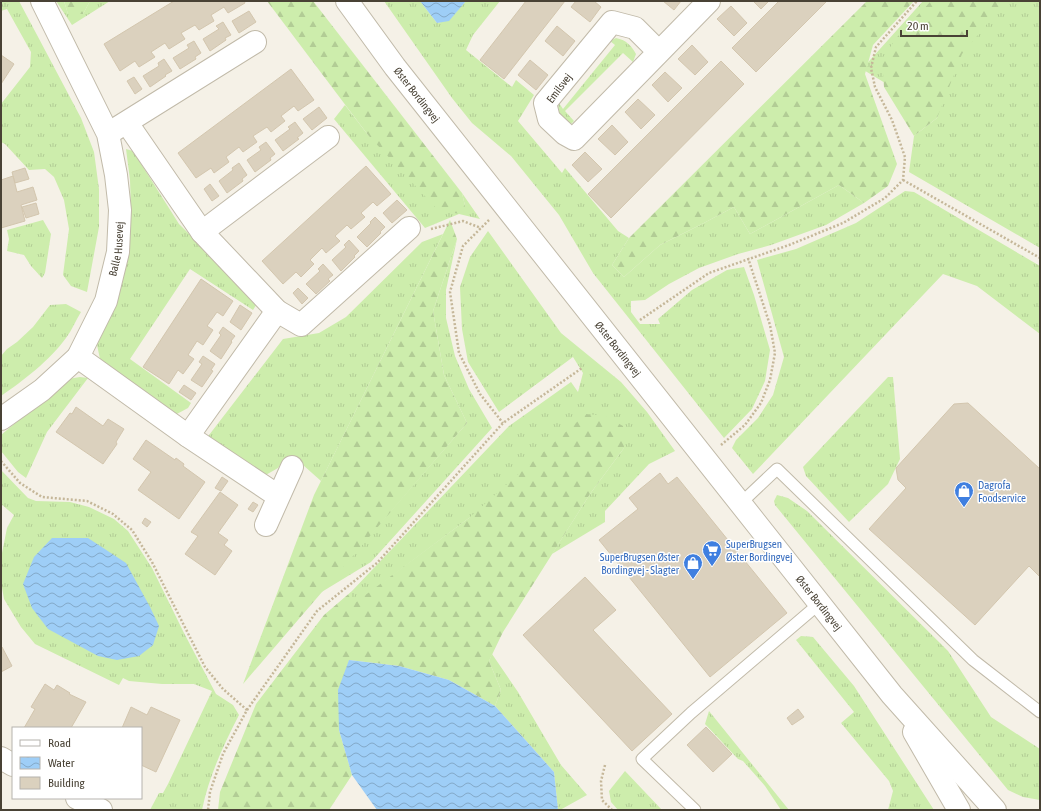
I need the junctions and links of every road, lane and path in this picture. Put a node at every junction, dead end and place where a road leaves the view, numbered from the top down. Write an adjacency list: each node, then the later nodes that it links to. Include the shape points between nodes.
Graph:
1 (42, 1): 8 (street, Balle Husevej)
2 (347, 1): 11 (street, Øster Bordingvej, via 395,67)
3 (709, 1): 6 (street, Emilsvej)
4 (917, 1): 10 (path, via 876,47 871,68 874,88 892,120 905,157)
5 (255, 42): 7 (street)
6 (659, 52): 6 (street, Emilsvej, via 574,139 549,119 545,103 612,22 635,28)
7 (127, 122): 8 (street); 14 (street)
8 (108, 134): 19 (street, Balle Husevej, via 120,210 118,252 106,301)
9 (328, 137): 14 (street)
10 (903, 180): 15 (path, via 885,198 843,223); 16 (path)
11 (504, 205): 13 (path); 24 (street, Øster Bordingvej)
12 (410, 228): 13 (path, via 420,231 463,221); 17 (street, via 301,324)
13 (481, 228): 22 (path, via 463,246 450,292 459,353 480,394)
14 (202, 232): 17 (street)
15 (748, 258): 18 (path, via 709,272); 24 (path, via 770,325 775,353 770,380 761,403 745,424)
16 (1040, 258)
17 (278, 311): 23 (street)
18 (640, 320)
19 (78, 358): 21 (street, Balle Husevej, via 42,390); 23 (street)
20 (582, 368): 22 (path)
21 (1, 419)
22 (503, 423): 32 (path, via 377,563 317,611)
23 (188, 436): 27 (street)
24 (706, 459): 28 (street, Øster Bordingvej)
25 (1, 461): 32 (path, via 20,484 42,497 86,501 113,514 132,530 152,562 205,667 223,689)
26 (292, 467): 27 (street)
27 (278, 496): 29 (street)
28 (741, 503): 30 (street, Øster Bordingvej); 33 (lane, via 777,469 973,660)
29 (266, 525)
30 (820, 603): 31 (street, Øster Bordingvej); 41 (lane, via 691,713 642,759)
31 (892, 695): 42 (street, Øster Bordingvej); 43 (street, Øster Bordingvej)
32 (247, 710): 39 (path, via 223,754 210,792)
33 (1040, 712)
34 (1, 758): 35 (street)
35 (12, 765)
36 (605, 765): 40 (path, via 601,781 602,800)
37 (79, 799): 38 (street)
38 (101, 810)
39 (208, 810)
40 (612, 810)
41 (695, 810)
42 (959, 810)
43 (995, 810)

